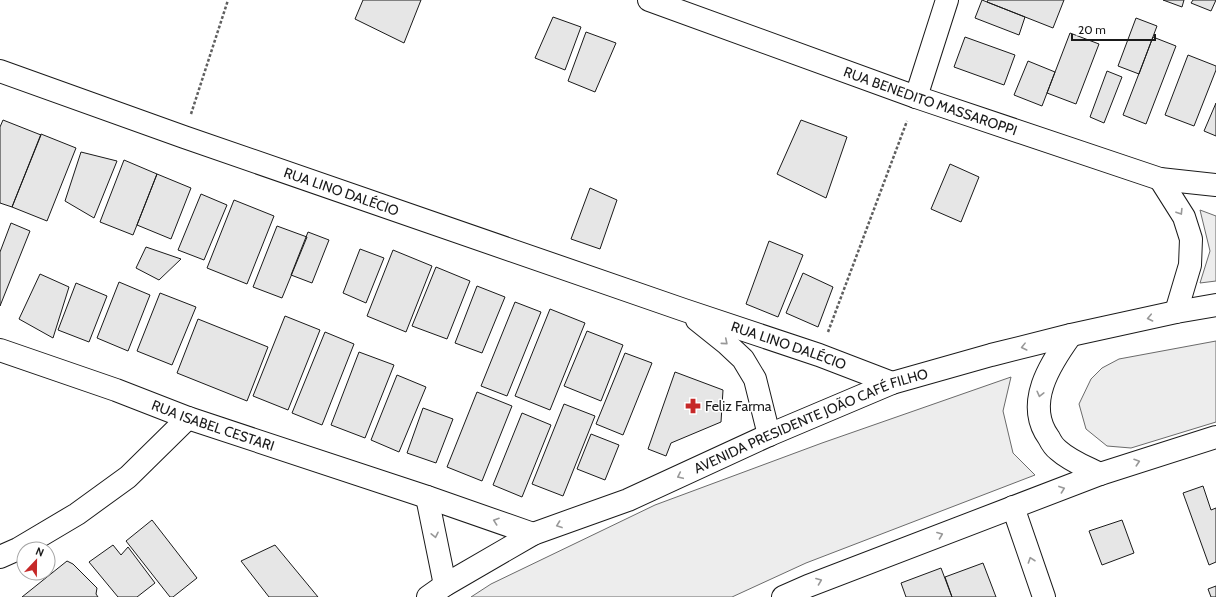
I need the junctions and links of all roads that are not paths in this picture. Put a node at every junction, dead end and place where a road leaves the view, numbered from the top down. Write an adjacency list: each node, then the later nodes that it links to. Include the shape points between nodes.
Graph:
1 (649, 0): 4 (street, RUA BENEDITO MASSAROPPI)
2 (948, 0): 4 (street)
3 (0, 71): 8 (street, RUA LINO DALÉCIO)
4 (916, 97): 5 (street, RUA BENEDITO MASSAROPPI)
5 (1160, 179): 6 (street, RUA BENEDITO MASSAROPPI); 9 (street, one-way to 9, via 1184,217 1191,239 1190,264)
6 (1216, 185)
7 (1216, 305): 9 (street, AVENIDA PRESIDENTE JOÃO CAFÉ FILHO)
8 (684, 310): 12 (street, RUA LINO DALÉCIO, via 820,355); 14 (street, RUA LINO DALÉCIO, one-way to 14, via 744,359 755,379)
9 (1176, 312): 10 (street, AVENIDA PRESIDENTE JOÃO CAFÉ FILHO, one-way to 10)
10 (1071, 335): 12 (street, AVENIDA PRESIDENTE JOÃO CAFÉ FILHO, one-way to 12); 16 (street, one-way to 16, via 1056,355 1041,390 1039,417 1045,433 1057,450)
11 (0, 350): 13 (street, RUA ISABEL CESTARI)
12 (892, 383): 14 (street, AVENIDA PRESIDENTE JOÃO CAFÉ FILHO)
13 (188, 418): 17 (street, RUA ISABEL CESTARI); 20 (street, via 128,477 77,514)
14 (769, 435): 19 (street, AVENIDA PRESIDENTE JOÃO CAFÉ FILHO, one-way to 19, via 628,500)
15 (1216, 437): 16 (street, one-way to 15)
16 (1100, 474): 18 (street, one-way to 16)
17 (427, 497): 19 (street, RUA ISABEL CESTARI, one-way to 17); 21 (street, one-way to 21)
18 (1013, 507): 22 (street, one-way to 18); 23 (street, one-way to 18)
19 (532, 534): 21 (street, AVENIDA PRESIDENTE JOÃO CAFÉ FILHO)
20 (0, 557)
21 (437, 591)
22 (783, 597)
23 (1044, 597)

